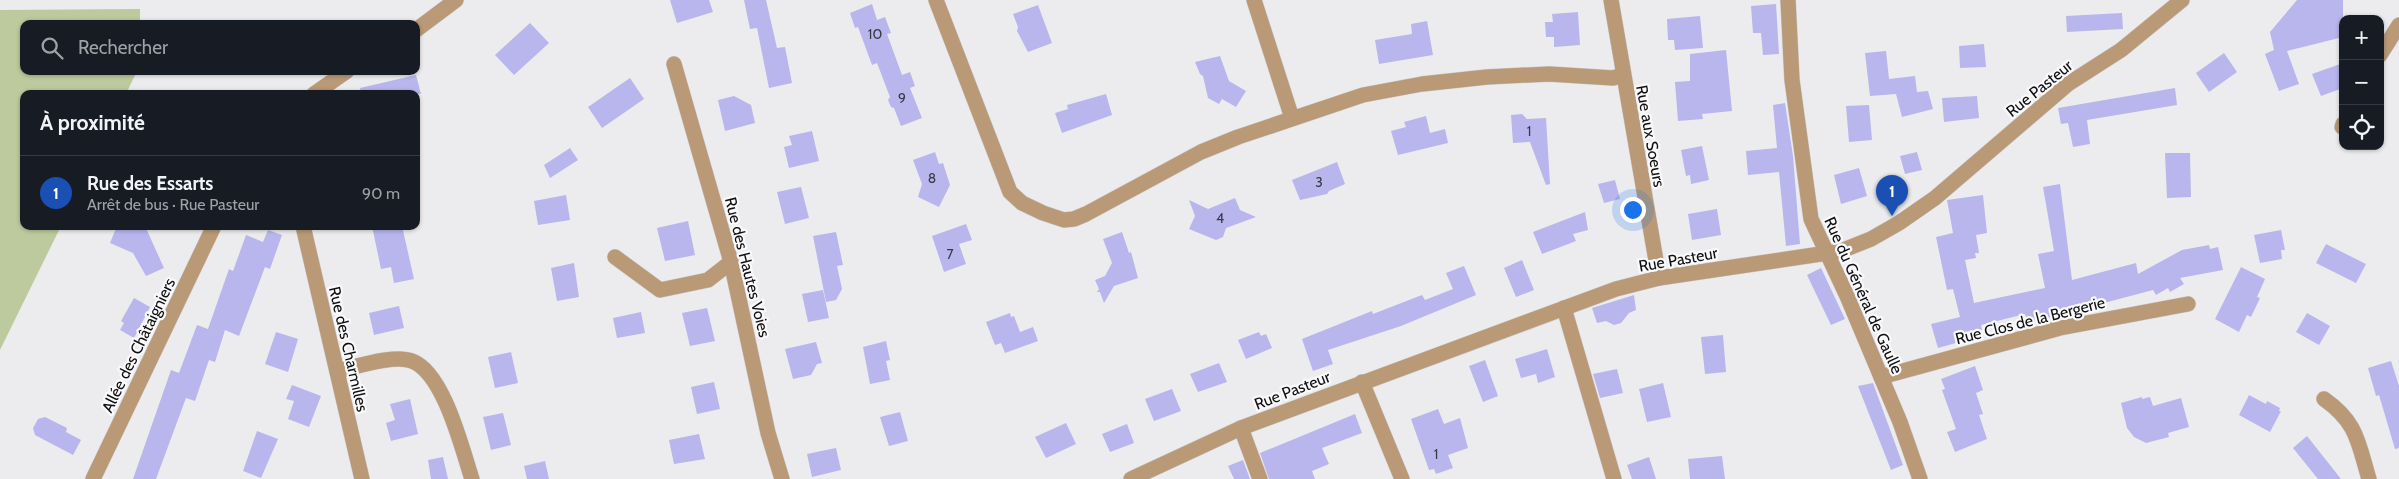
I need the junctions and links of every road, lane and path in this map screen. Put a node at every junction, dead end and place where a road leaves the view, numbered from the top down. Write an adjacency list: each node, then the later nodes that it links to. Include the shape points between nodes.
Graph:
1 (456, 0): 8 (street)
2 (936, 0): 14 (street, via 1007,187 1014,198 1054,217 1064,220 1086,214 1201,152)
3 (1254, 0): 14 (street)
4 (1610, 0): 12 (street, Rue aux Soeurs)
5 (1788, 0): 17 (street, Rue du Général de Gaulle, via 1792,80 1812,219)
6 (2182, 0): 17 (street, Rue Pasteur, via 2121,50 2068,84 1942,192 1899,223 1871,239 1841,251)
7 (2399, 25): 9 (street)
8 (420, 27)
9 (2384, 49)
10 (674, 64): 19 (street, Rue des Hautes Voies)
11 (341, 75): 13 (street)
12 (1623, 75): 14 (street, via 1613,78 1549,74 1422,84 1363,95); 20 (street, Rue aux Soeurs)
13 (320, 90)
14 (1292, 118)
15 (212, 230): 28 (street, Allée des Châtaigniers)
16 (304, 230): 23 (street, Rue des Charmilles)
17 (1829, 252): 20 (street, Rue Pasteur); 24 (street, Rue du Général de Gaulle)
18 (615, 257): 19 (street, via 660,290 708,280)
19 (731, 262): 31 (street, Rue des Hautes Voies, via 768,433)
20 (1659, 278): 22 (street, Rue Pasteur)
21 (2188, 304): 24 (street, Rue Clos de la Bergerie, via 2060,328)
22 (1564, 308): 25 (street, Rue Pasteur); 35 (street)
23 (337, 371): 29 (street, Rue des Charmilles); 30 (street, via 391,360 412,361 430,374 446,404)
24 (1881, 377): 36 (street, Rue du Général de Gaulle)
25 (1362, 382): 27 (street, Rue Pasteur); 34 (street)
26 (2324, 398): 37 (street, via 2349,420)
27 (1240, 428): 32 (street, Rue Pasteur); 33 (street)
28 (93, 479)
29 (362, 479)
30 (472, 479)
31 (782, 479)
32 (1131, 479)
33 (1260, 479)
34 (1402, 479)
35 (1614, 479)
36 (1920, 479)
37 (2369, 479)

